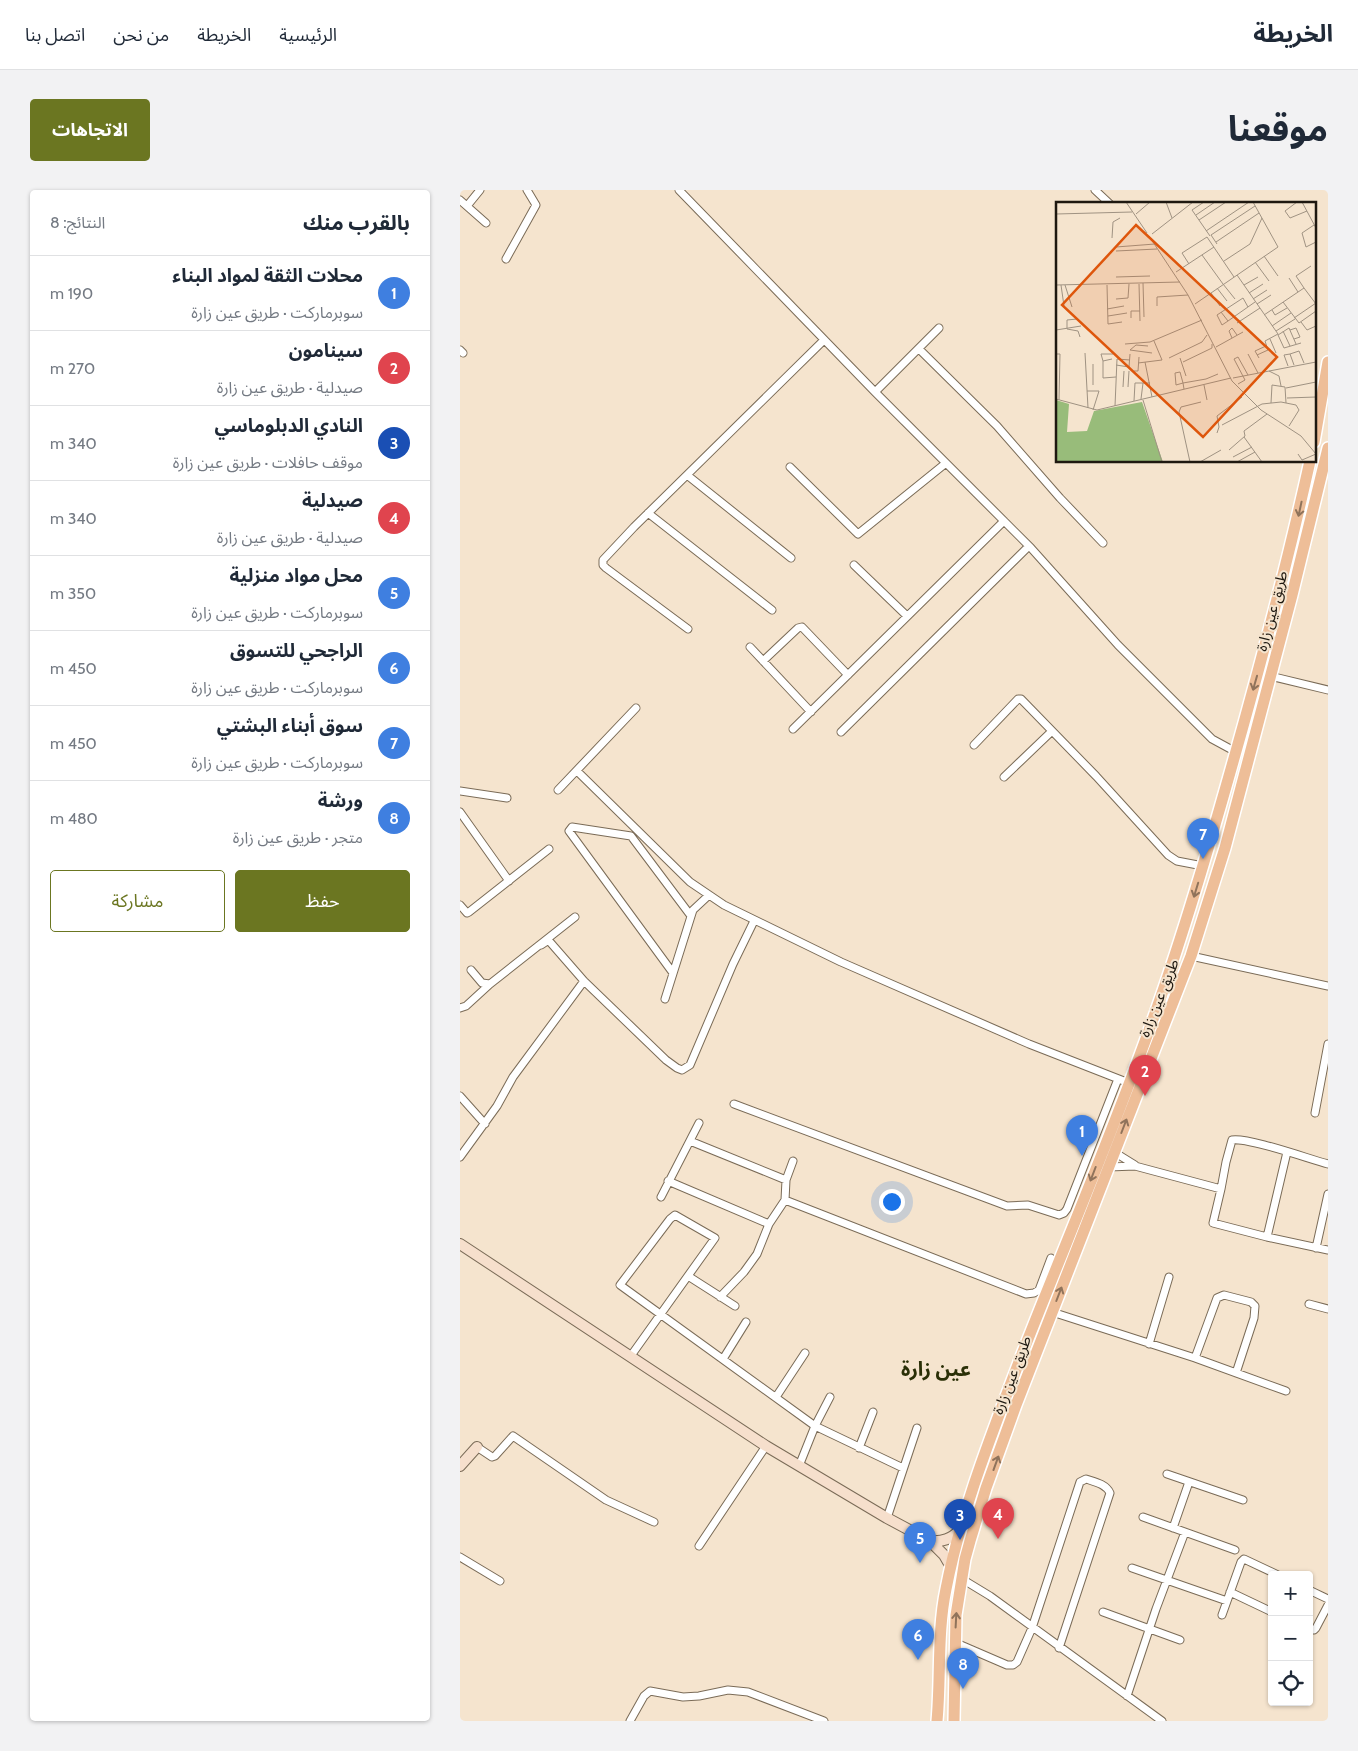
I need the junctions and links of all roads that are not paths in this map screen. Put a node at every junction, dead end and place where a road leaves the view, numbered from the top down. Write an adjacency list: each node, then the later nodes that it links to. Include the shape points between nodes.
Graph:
1 (480, 190): 7 (street)
2 (528, 190): 9 (street, via 536,204)
3 (678, 190): 11 (street)
4 (1095, 190): 6 (street)
5 (460, 200): 7 (street)
6 (1108, 202)
7 (466, 206): 8 (street)
8 (486, 223)
9 (506, 259)
10 (939, 328): 12 (street)
11 (824, 340): 14 (street); 21 (street)
12 (919, 349): 14 (street); 24 (street, via 997,426)
13 (1328, 362): 15 (main road)
14 (875, 392): 18 (street)
15 (1318, 402): 16 (main road)
16 (1316, 422)
17 (1328, 448): 34 (main road, طريق عين زارة)
18 (946, 462): 20 (street, via 858,534); 23 (street)
19 (1310, 462): 42 (main road, طريق عين زارة, one-way to 42, via 1290,552)
20 (790, 467)
21 (687, 475): 22 (street); 26 (street)
22 (648, 513): 28 (street); 30 (street, via 602,562)
23 (1004, 521): 25 (street); 29 (street)
24 (1103, 543)
25 (1029, 546): 39 (street); 42 (street, via 1118,645 1206,734)
26 (791, 558)
27 (854, 565): 29 (street)
28 (772, 610)
29 (907, 616): 33 (street)
30 (688, 629)
31 (750, 647): 32 (street)
32 (763, 661): 33 (street, via 802,627); 37 (street)
33 (848, 675): 37 (street)
34 (1270, 676): 35 (street); 58 (main road, طريق عين زارة, via 1225,848)
35 (1328, 690)
36 (636, 708): 43 (street)
37 (811, 712): 38 (street)
38 (793, 729)
39 (841, 732)
40 (1051, 732): 41 (street, via 1018,699); 44 (street); 50 (street, via 1096,776 1168,856)
41 (974, 745)
42 (1236, 752): 50 (main road, طريق عين زارة)
43 (577, 771): 45 (street); 52 (street)
44 (1004, 776)
45 (558, 790)
46 (460, 792): 47 (street)
47 (507, 798)
48 (460, 812): 51 (street)
49 (549, 849): 51 (street)
50 (1203, 866): 67 (main road, طريق عين زارة, one-way to 67, via 1160,998)
51 (509, 882): 53 (street, via 470,912 467,913)
52 (708, 896): 55 (street); 56 (street)
53 (460, 905)
54 (575, 916): 57 (street)
55 (691, 916): 60 (street); 60 (street, via 631,836 572,827 569,831)
56 (754, 921): 61 (street, via 690,1065 684,1069 666,1060); 67 (street, via 840,962)
57 (541, 945): 61 (street, via 550,942); 62 (street)
58 (1191, 956): 63 (street); 74 (main road, طريق عين زارة, one-way to 58)
59 (471, 970): 62 (street, via 482,983)
60 (673, 973): 64 (street)
61 (584, 981): 72 (street, via 513,1077)
62 (490, 984): 65 (street)
63 (1328, 986)
64 (664, 999)
65 (460, 1008)
66 (1328, 1044): 70 (street)
67 (1123, 1081): 69 (street, via 1067,1210 1059,1215 1028,1205 1007,1206); 127 (main road, طريق عين زارة, one-way to 127, via 976,1477)
68 (460, 1096): 72 (street)
69 (734, 1104)
70 (1315, 1113)
71 (699, 1123): 73 (street)
72 (485, 1124): 76 (street)
73 (690, 1141): 81 (street); 82 (street)
74 (1114, 1152): 79 (main road, طريق عين زارة); 80 (street)
75 (1287, 1152): 78 (street); 83 (street, via 1232,1140); 88 (street)
76 (460, 1157)
77 (793, 1161): 81 (street)
78 (1328, 1164)
79 (1109, 1166): 80 (street); 99 (main road, طريق عين زارة, one-way to 79)
80 (1135, 1166): 83 (street)
81 (786, 1180): 86 (street)
82 (668, 1181): 85 (street); 87 (street)
83 (1221, 1189): 88 (street, via 1213,1222)
84 (1328, 1194): 90 (street)
85 (661, 1197)
86 (785, 1200): 87 (street); 92 (street, via 1026,1294 1039,1290)
87 (768, 1224): 95 (street, via 753,1260)
88 (1267, 1237): 90 (street)
89 (460, 1244): 104 (main road)
90 (1316, 1248): 91 (street)
91 (1328, 1250)
92 (1052, 1258)
93 (688, 1276): 95 (street); 100 (street); 100 (street, via 715,1238 676,1215 620,1285)
94 (1170, 1277): 102 (street)
95 (720, 1297): 97 (street)
96 (1309, 1304): 98 (street)
97 (735, 1306)
98 (1328, 1309)
99 (1052, 1312): 102 (street); 136 (main road, طريق عين زارة, one-way to 99, via 986,1488)
100 (661, 1314): 104 (street); 106 (street)
101 (746, 1322): 106 (street)
102 (1149, 1344): 105 (street)
103 (805, 1353): 110 (street)
104 (630, 1357): 114 (main road)
105 (1195, 1358): 107 (street); 107 (street, via 1217,1298 1224,1295 1252,1302 1254,1318)
106 (723, 1359): 110 (street)
107 (1236, 1373): 108 (street)
108 (1286, 1392)
109 (830, 1396): 112 (street)
110 (776, 1398): 112 (street)
111 (873, 1412): 116 (street)
112 (815, 1426): 116 (street); 118 (street)
113 (917, 1428): 119 (street)
114 (766, 1446): 118 (main road); 130 (street)
115 (477, 1448): 117 (main road); 125 (street, via 492,1457 514,1436 606,1500)
116 (860, 1448): 119 (street)
117 (460, 1466)
118 (799, 1466): 123 (main road)
119 (903, 1468): 123 (street)
120 (1167, 1474): 121 (street)
121 (1189, 1482): 122 (street); 126 (street)
122 (1243, 1500)
123 (887, 1518): 129 (main road)
124 (1143, 1518): 126 (street)
125 (654, 1522)
126 (1173, 1528): 128 (street)
127 (960, 1530): 129 (main road, via 947,1540); 133 (main road, طريق عين زارة)
128 (1185, 1532): 131 (street); 137 (street)
129 (930, 1541): 133 (main road)
130 (699, 1546)
131 (1235, 1550)
132 (460, 1557): 138 (street)
133 (951, 1567): 156 (main road, طريق عين زارة, via 943,1608)
134 (1132, 1568): 137 (street)
135 (1270, 1571): 139 (street, via 1244,1559)
136 (962, 1579): 147 (street); 151 (main road, طريق عين زارة, one-way to 136, via 956,1615)
137 (1167, 1580): 142 (street); 148 (street)
138 (500, 1581)
139 (1230, 1592): 142 (street); 144 (street)
140 (1313, 1592): 141 (street)
141 (1328, 1599)
142 (1227, 1601): 146 (street)
143 (1328, 1605): 149 (street)
144 (1268, 1610)
145 (1103, 1612): 148 (street)
146 (1222, 1616)
147 (1032, 1628): 151 (street, via 1016,1664 1010,1665); 152 (street); 152 (street, via 1080,1482 1086,1479 1108,1488 1110,1493)
148 (1149, 1629): 150 (street); 153 (street)
149 (1313, 1630)
150 (1180, 1640)
151 (956, 1643): 157 (main road, طريق عين زارة)
152 (1059, 1648): 153 (street)
153 (1127, 1696): 158 (street)
154 (630, 1721): 155 (street, via 650,1691 683,1697 735,1690)
155 (824, 1721)
156 (938, 1721)
157 (954, 1721)
158 (1162, 1721)

